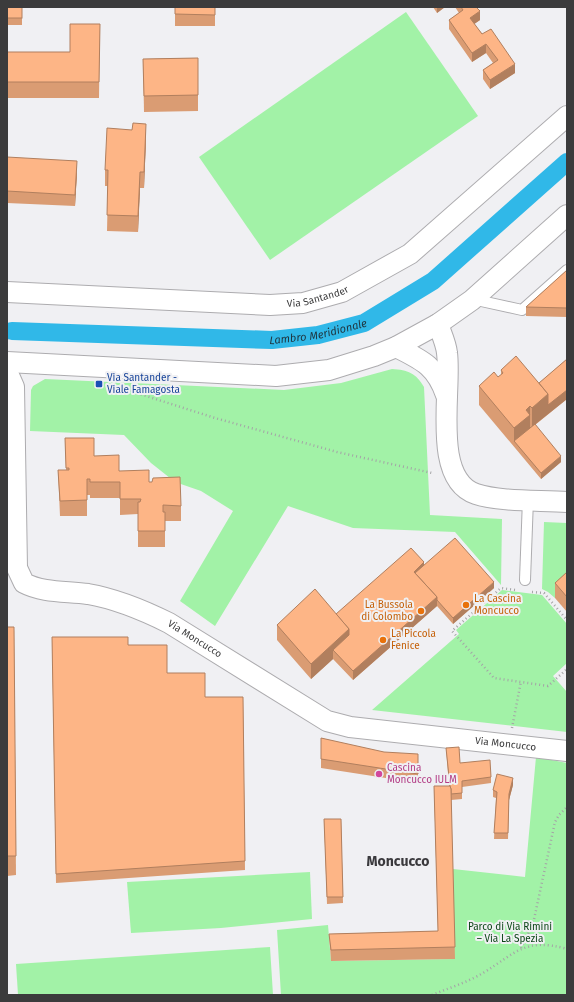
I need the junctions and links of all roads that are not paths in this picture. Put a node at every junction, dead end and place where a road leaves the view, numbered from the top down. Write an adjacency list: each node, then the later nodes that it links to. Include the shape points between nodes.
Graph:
1 (567, 116): 4 (street, Via Santander, via 410,254 362,282 324,298 270,305)
2 (567, 215): 5 (street)
3 (567, 270): 5 (lane, via 522,310)
4 (7, 292)
5 (472, 299): 6 (street)
6 (438, 324): 7 (street); 10 (street, via 447,352)
7 (396, 347): 8 (street, via 329,370 276,376); 10 (street, via 431,367 442,383)
8 (7, 362)
9 (7, 371): 14 (street, Via Moncucco, via 14,387 17,568 24,583 40,588 100,596 144,610 327,721 350,727)
10 (446, 395): 11 (street, via 449,458 458,482 469,491 480,495)
11 (528, 499): 12 (street); 13 (lane)
12 (567, 502)
13 (525, 580)
14 (567, 751)

